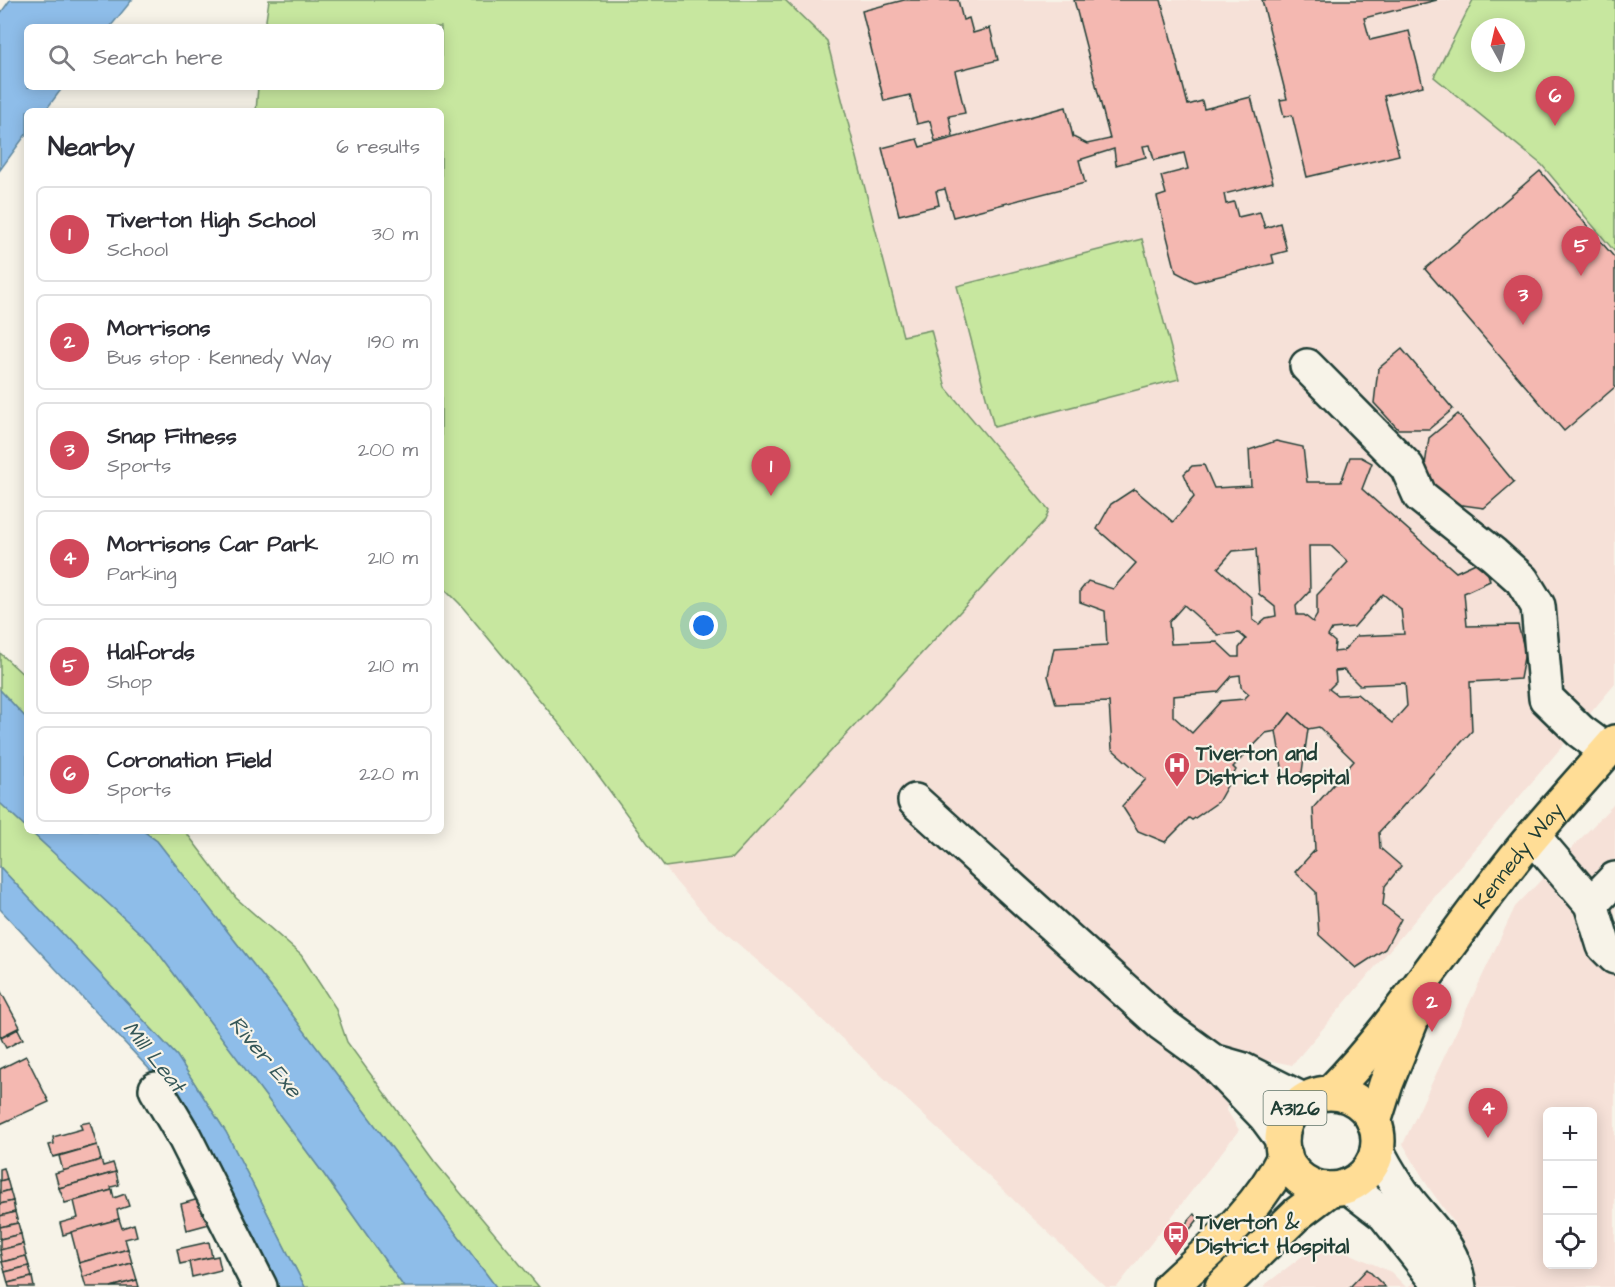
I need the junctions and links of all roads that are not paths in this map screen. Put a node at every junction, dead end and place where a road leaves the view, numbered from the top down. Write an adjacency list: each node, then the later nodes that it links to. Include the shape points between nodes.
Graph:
1 (1307, 366): 2 (street, via 1407,467 1420,496 1522,580 1538,606 1546,698 1580,731)
2 (1611, 747): 4 (main road, Kennedy Way / A3126)
3 (915, 801): 9 (street, via 1162,1024)
4 (1534, 837): 6 (street); 8 (main road, Kennedy Way / A3126, via 1496,881)
5 (1615, 879): 6 (street)
6 (1591, 904): 7 (street, via 1604,946)
7 (1615, 957)
8 (1429, 975): 11 (main road, Kennedy Way / A3126, via 1353,1070); 12 (main road, Kennedy Way / A3126, via 1386,1084)
9 (1210, 1059): 11 (street); 13 (street, via 1265,1116)
10 (156, 1089): 15 (street)
11 (1318, 1096): 12 (main road, A3126, via 1346,1095 1363,1104); 13 (main road, A3126, via 1291,1113)
12 (1376, 1137): 14 (main road, A3126, via 1366,1174); 19 (street, via 1392,1179 1449,1249)
13 (1283, 1147): 14 (main road, A3126, via 1287,1164 1302,1180); 16 (main road, A3126, via 1273,1180 1245,1217)
14 (1338, 1188): 17 (main road, A3126, via 1297,1214); 18 (street, via 1385,1215)
15 (260, 1287)
16 (1170, 1287)
17 (1222, 1287)
18 (1442, 1287)
19 (1460, 1287)

